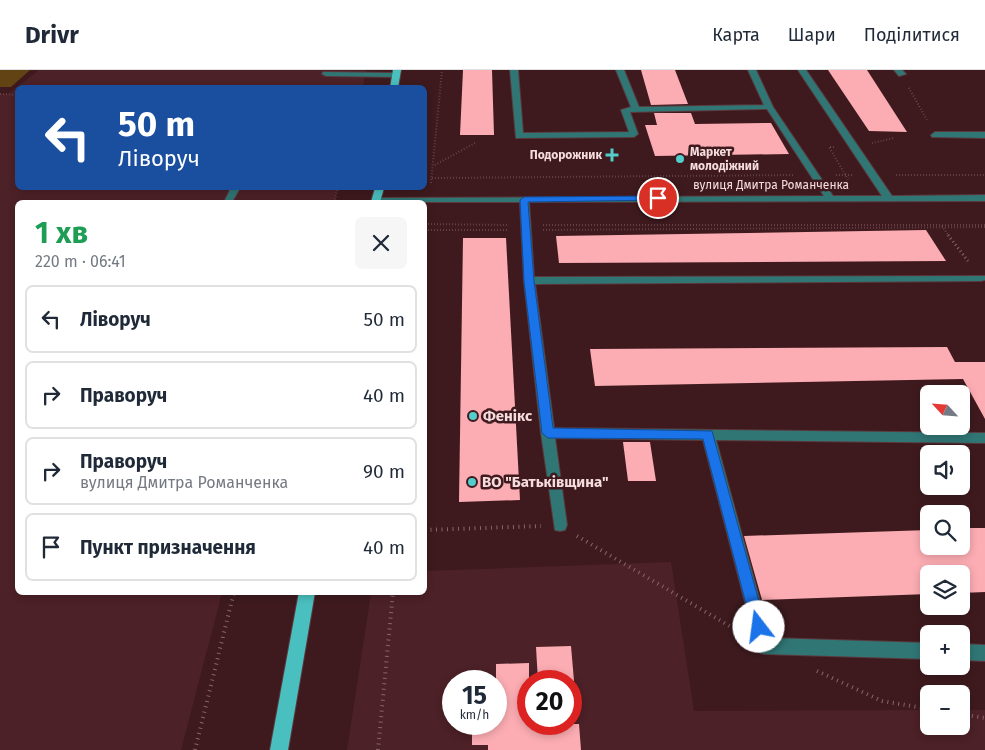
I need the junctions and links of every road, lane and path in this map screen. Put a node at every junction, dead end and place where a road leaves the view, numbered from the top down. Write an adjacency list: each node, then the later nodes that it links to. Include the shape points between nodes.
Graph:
1 (442, 70): 16 (path)
2 (514, 70): 12 (street, via 519,136 634,134 625,110)
3 (620, 70): 12 (street)
4 (752, 70): 11 (street)
5 (802, 70): 18 (street)
6 (900, 72): 13 (path)
7 (397, 73): 8 (street)
8 (326, 74)
9 (0, 94): 10 (path)
10 (15, 95)
11 (769, 107): 12 (street); 17 (street)
12 (636, 110)
13 (935, 135): 14 (street)
14 (985, 135)
15 (475, 142): 16 (path)
16 (434, 165): 20 (path)
17 (814, 175): 18 (path); 20 (path); 22 (street)
18 (872, 175): 19 (path); 23 (street)
19 (985, 175)
20 (432, 178): 21 (path)
21 (431, 185)
22 (829, 197): 23 (street, вулиця Дмитра Романченка); 25 (street, вулиця Дмитра Романченка)
23 (888, 197): 24 (street, вулиця Дмитра Романченка)
24 (985, 198)
25 (524, 200): 26 (street, вулиця Дмитра Романченка); 30 (street)
26 (427, 201)
27 (427, 224): 30 (path)
28 (942, 226): 29 (path); 30 (path); 32 (path)
29 (985, 226)
30 (526, 227): 31 (path); 33 (street)
31 (427, 230)
32 (981, 278): 33 (street)
33 (529, 281): 34 (street)
34 (548, 433): 35 (street); 37 (street)
35 (708, 435): 36 (street); 42 (street)
36 (985, 438)
37 (560, 525): 38 (path); 42 (path)
38 (427, 530)
39 (233, 595): 50 (path)
40 (306, 595): 51 (main road)
41 (393, 595): 52 (path)
42 (764, 646): 43 (street)
43 (920, 651)
44 (970, 652): 45 (street)
45 (985, 653)
46 (815, 670): 47 (path, via 882,701)
47 (920, 707)
48 (970, 716): 49 (path)
49 (985, 718)
50 (195, 750)
51 (279, 750)
52 (378, 750)

